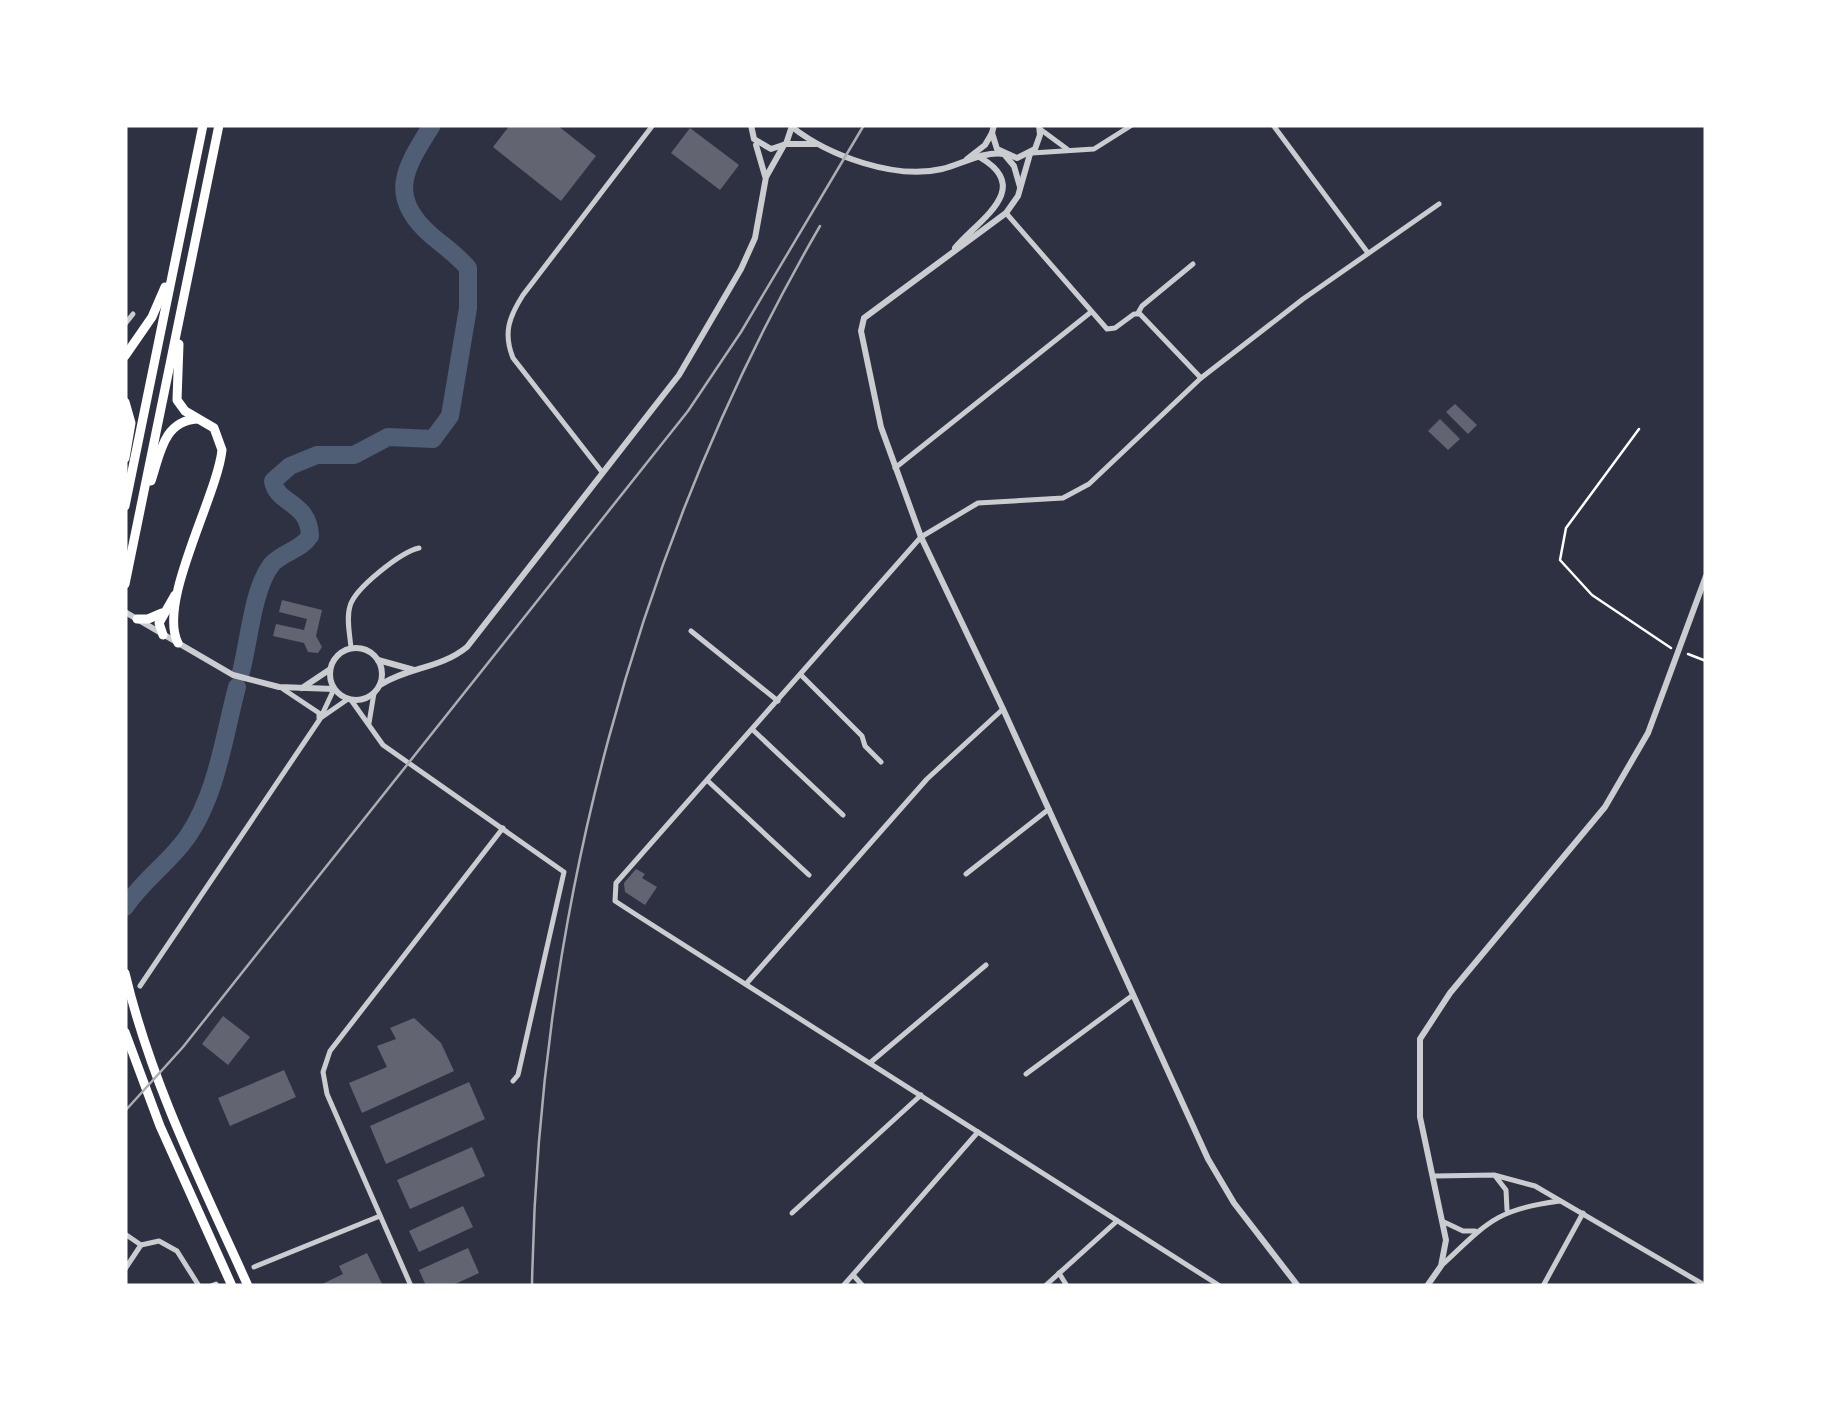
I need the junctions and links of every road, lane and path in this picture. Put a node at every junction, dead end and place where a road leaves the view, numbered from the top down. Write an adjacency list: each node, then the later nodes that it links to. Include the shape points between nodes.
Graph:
1 (203, 125): 23 (highway)
2 (219, 125): 25 (highway)
3 (653, 125): 37 (street, via 508,324 513,358)
4 (1132, 125): 12 (street, via 1100,147)
5 (1273, 125): 21 (street)
6 (792, 126): 10 (street); 11 (street)
7 (1039, 126): 12 (street); 14 (street)
8 (993, 129): 13 (street); 16 (street, via 982,149)
9 (751, 130): 10 (street, via 764,148); 17 (street)
10 (785, 144): 11 (street); 17 (street)
11 (817, 144): 16 (street, via 906,172)
12 (1070, 150): 14 (street)
13 (1004, 154): 14 (street); 15 (street); 18 (street)
14 (1030, 154): 18 (street)
15 (980, 158): 16 (street); 22 (street, via 1000,174 1001,197)
16 (962, 162)
17 (766, 177): 37 (street, via 742,269 679,375)
18 (1020, 189): 20 (street)
19 (1439, 204): 21 (street)
20 (1006, 214): 22 (street); 26 (street)
21 (1368, 253): 31 (street)
22 (948, 256): 36 (street, via 861,324)
23 (175, 261): 30 (highway, via 152,317); 38 (highway)
24 (1193, 264): 27 (street)
25 (184, 296): 33 (highway, via 175,394); 39 (highway)
26 (1091, 312): 27 (street, via 1111,330); 36 (street)
27 (1138, 313): 31 (street)
28 (133, 314): 29 (street)
29 (125, 324)
30 (125, 356)
31 (1201, 378): 40 (street, via 1073,494 978,503)
32 (125, 402): 35 (highway, via 131,423)
33 (199, 419): 39 (highway, via 170,431); 45 (highway, via 217,434 221,458)
34 (1638, 429): 51 (path, via 1566,528 1560,560 1592,595)
35 (125, 458)
36 (895, 468): 40 (street)
37 (604, 473): 55 (street, via 466,647)
38 (125, 506)
39 (139, 517): 43 (highway)
40 (921, 538): 56 (street); 64 (street)
41 (419, 548): 50 (street, via 358,591 350,604)
42 (1706, 576): 51 (street)
43 (125, 584)
44 (125, 612): 46 (street)
45 (169, 614): 46 (highway); 47 (highway); 49 (highway)
46 (137, 618): 47 (street)
47 (159, 631): 49 (street)
48 (691, 632): 63 (street)
49 (178, 643): 58 (street, via 234,675)
50 (350, 648): 52 (street); 54 (street)
51 (1677, 651): 53 (path); 87 (street, via 1648,733 1605,807 1450,993 1420,1039 1420,1117)
52 (378, 660): 55 (street); 57 (street)
53 (1706, 660)
54 (330, 669): 59 (street); 60 (street)
55 (415, 670): 57 (street)
56 (801, 675): 63 (street); 68 (street)
57 (380, 684): 61 (street)
58 (279, 688): 59 (street); 65 (street, via 316,709)
59 (299, 689): 60 (street)
60 (334, 689): 62 (street); 65 (street)
61 (374, 693): 62 (street); 66 (street)
62 (349, 700): 65 (street); 66 (street)
63 (778, 701): 67 (street)
64 (1003, 709): 70 (street); 77 (street, via 927,778)
65 (320, 720): 78 (street)
66 (369, 726): 72 (street, via 384,745)
67 (753, 730): 69 (street); 71 (street)
68 (880, 762)
69 (709, 782): 73 (street); 77 (street, via 616,883 615,901)
70 (1050, 809): 74 (street); 79 (street)
71 (843, 815)
72 (503, 828): 83 (street, via 564,872); 92 (street, via 325,1061 327,1094)
73 (809, 874)
74 (966, 874)
75 (986, 965): 81 (street)
76 (125, 973): 78 (highway)
77 (746, 984): 81 (street)
78 (134, 987): 103 (highway, via 134,1009 158,1083)
79 (1132, 995): 82 (street); 112 (street, via 1227,1192)
80 (125, 1032): 104 (highway)
81 (871, 1062): 84 (street)
82 (1026, 1074)
83 (513, 1080)
84 (921, 1095): 85 (street); 90 (street)
85 (978, 1132): 93 (street); 102 (street)
86 (1494, 1175): 87 (street); 88 (street); 89 (street, via 1506,1190)
87 (1435, 1176): 94 (street)
88 (1563, 1201): 89 (street); 91 (street)
89 (1507, 1210): 95 (street)
90 (792, 1213)
91 (1583, 1213): 114 (street); 115 (street)
92 (380, 1216): 99 (street); 106 (street)
93 (1118, 1221): 101 (street); 111 (street)
94 (1444, 1222): 95 (street); 98 (street)
95 (1478, 1231): 98 (street)
96 (125, 1234): 97 (street)
97 (140, 1245): 100 (street); 105 (street, via 158,1241 177,1251)
98 (1441, 1266): 113 (street)
99 (254, 1267)
100 (125, 1269)
101 (1059, 1273): 109 (street); 110 (street)
102 (853, 1274): 107 (street); 108 (street)
103 (247, 1282)
104 (232, 1285)
105 (200, 1286)
106 (411, 1286)
107 (843, 1286)
108 (863, 1286)
109 (1045, 1286)
110 (1067, 1286)
111 (1220, 1286)
112 (1298, 1286)
113 (1427, 1286)
114 (1544, 1286)
115 (1706, 1286)

